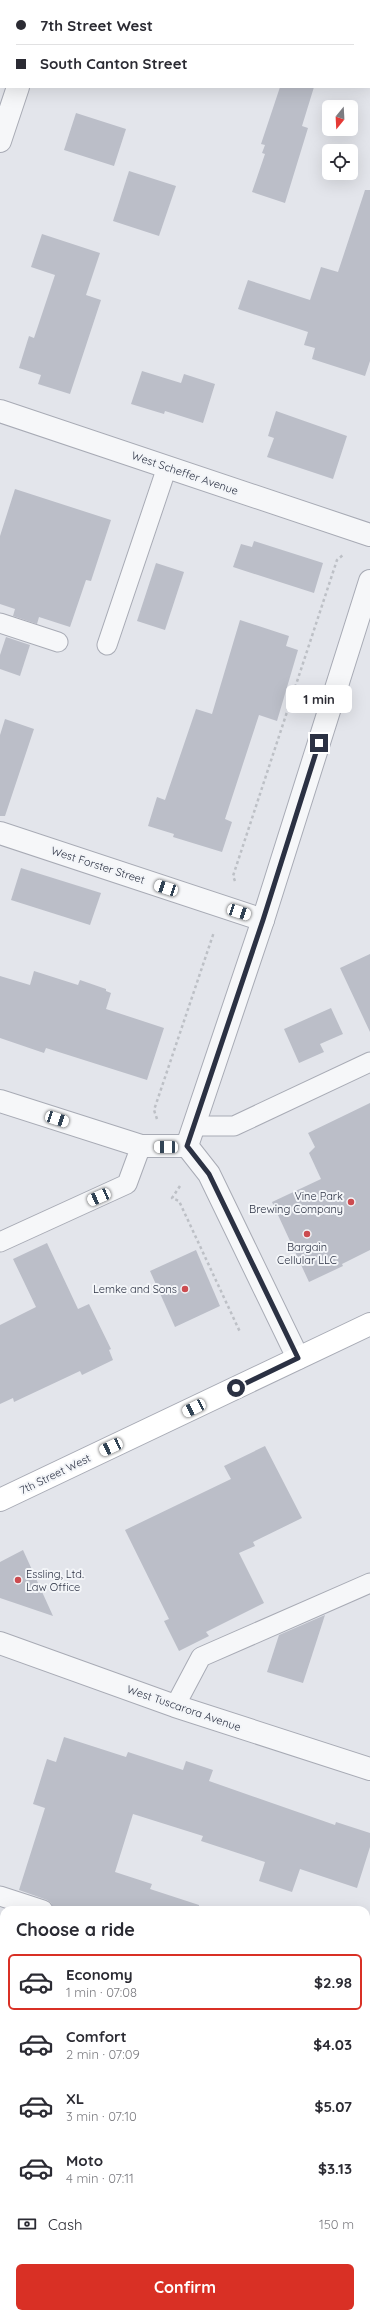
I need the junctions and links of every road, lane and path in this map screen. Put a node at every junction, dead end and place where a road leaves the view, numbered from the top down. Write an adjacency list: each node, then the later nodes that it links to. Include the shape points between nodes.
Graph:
1 (18, 88): 2 (street)
2 (0, 141)
3 (1, 413): 4 (street, West Scheffer Avenue)
4 (167, 467): 5 (street, West Scheffer Avenue); 10 (lane)
5 (370, 535)
6 (345, 553): 12 (path, via 337,560 233,876)
7 (370, 581): 13 (street)
8 (0, 623): 9 (lane)
9 (58, 642)
10 (107, 646)
11 (0, 833): 13 (street, West Forster Street)
12 (235, 881)
13 (263, 920): 18 (street)
14 (218, 927): 17 (path, via 214,929 154,1110)
15 (370, 1062): 18 (lane, via 234,1126)
16 (0, 1101): 19 (street)
17 (158, 1120)
18 (190, 1136): 19 (street); 24 (street)
19 (141, 1146): 21 (lane, via 127,1184)
20 (180, 1186): 23 (path, via 172,1198 179,1201)
21 (0, 1242)
22 (370, 1324): 24 (main road, 7th Street West)
23 (240, 1332)
24 (298, 1358): 25 (main road, 7th Street West)
25 (0, 1500)
26 (370, 1583): 28 (lane, via 201,1657)
27 (0, 1643): 28 (street, West Tuscarora Avenue)
28 (175, 1706): 29 (street, West Tuscarora Avenue)
29 (370, 1769)
30 (0, 1896): 31 (lane)
31 (31, 1906)

